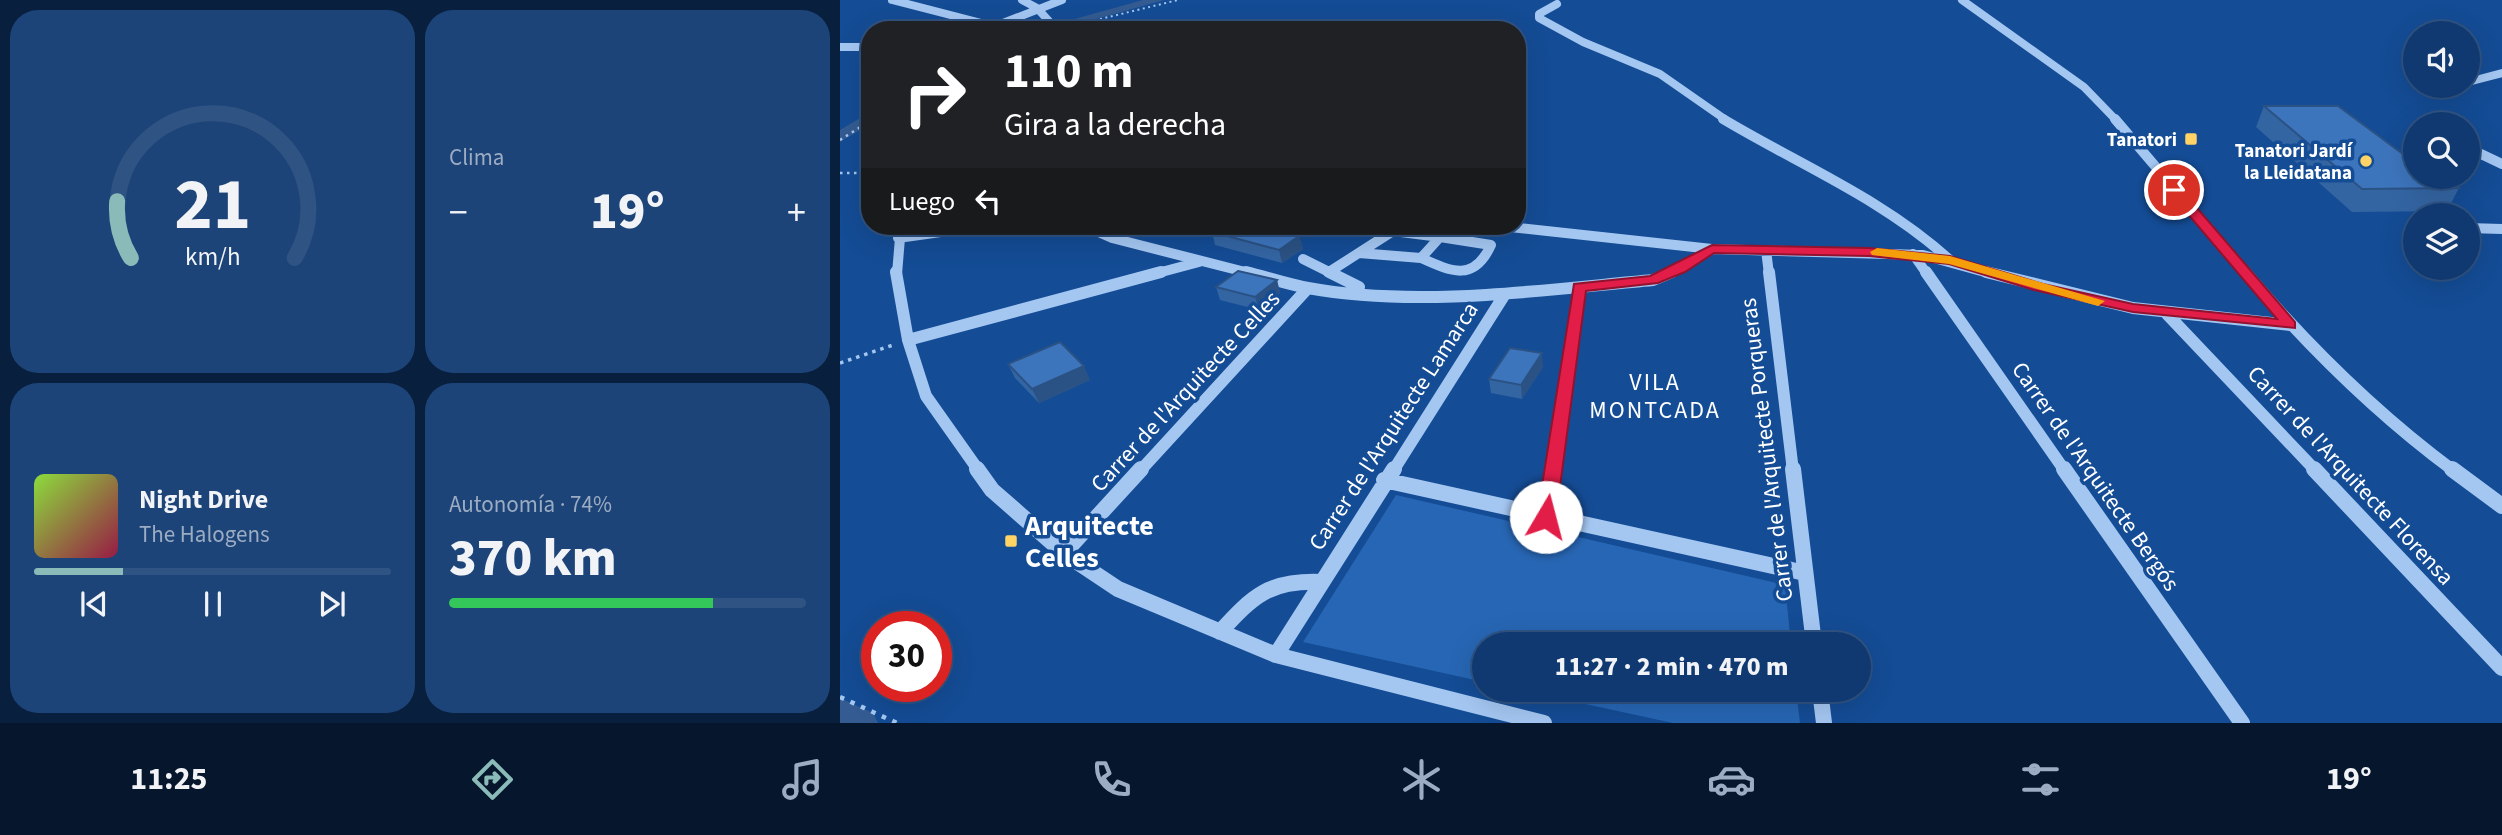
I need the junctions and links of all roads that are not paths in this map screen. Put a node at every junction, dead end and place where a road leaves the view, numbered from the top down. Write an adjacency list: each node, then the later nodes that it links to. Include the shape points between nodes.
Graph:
1 (892, 0): 7 (street)
2 (1022, 0): 6 (street)
3 (1062, 0): 6 (street)
4 (1962, 0): 40 (street, via 1986,21 2073,76 2100,100)
5 (1557, 4): 32 (street, via 1538,14 1555,30 1662,75 1721,118 1876,203 1926,236)
6 (1037, 8): 8 (street); 9 (street)
7 (965, 21)
8 (1006, 21)
9 (1050, 21)
10 (840, 47): 11 (street)
11 (861, 47)
12 (2502, 73): 13 (street)
13 (2493, 76): 14 (street); 15 (street)
14 (2480, 79)
15 (2502, 80)
16 (2481, 155): 17 (street)
17 (2502, 164)
18 (2480, 228): 20 (street)
19 (1526, 229): 26 (street)
20 (2502, 229)
21 (900, 235): 41 (street, via 896,271)
22 (1105, 235): 33 (street)
23 (1387, 235): 28 (street)
24 (1424, 235): 25 (street)
25 (1440, 237): 30 (street); 30 (street, via 1491,245 1478,267 1458,272)
26 (1712, 249): 27 (street); 36 (street, via 1653,280)
27 (1766, 250): 29 (street); 46 (street, Carrer de l'Arquitecte Porqueras)
28 (1359, 253): 30 (street); 34 (street)
29 (1913, 254): 32 (street); 55 (street, Carrer de l'Arquitecte Bergós)
30 (1421, 258)
31 (1303, 259): 34 (street)
32 (1950, 260): 39 (street, via 2039,287)
33 (1200, 261): 35 (street); 41 (street)
34 (1329, 272): 37 (street, via 1359,286)
35 (1308, 288): 37 (street); 45 (street, Carrer de l'Arquitecte Celles)
36 (1579, 288): 38 (street); 44 (street)
37 (1356, 293): 38 (street)
38 (1504, 295): 42 (street, Carrer de l'Arquitecte Lamarca)
39 (2167, 314): 40 (street); 51 (street, Carrer de l'Arquitecte Florensa)
40 (2290, 325): 43 (street, via 2416,443)
41 (908, 340): 45 (street, via 926,396 992,491)
42 (1384, 480): 44 (street); 47 (street, Carrer de l'Arquitecte Lamarca)
43 (2502, 506)
44 (1546, 517): 46 (street)
45 (1064, 553): 48 (street, via 1118,589)
46 (1805, 573): 49 (street, Carrer de l'Arquitecte Porqueras)
47 (1321, 582): 48 (street, Carrer de l'Arquitecte Lamarca, via 1283,581 1266,589); 50 (street, Carrer de l'Arquitecte Lamarca)
48 (1220, 632): 50 (street)
49 (1812, 632)
50 (1276, 655): 53 (street)
51 (2502, 668)
52 (1821, 702): 54 (street)
53 (1544, 723)
54 (1824, 723)
55 (2242, 723)

